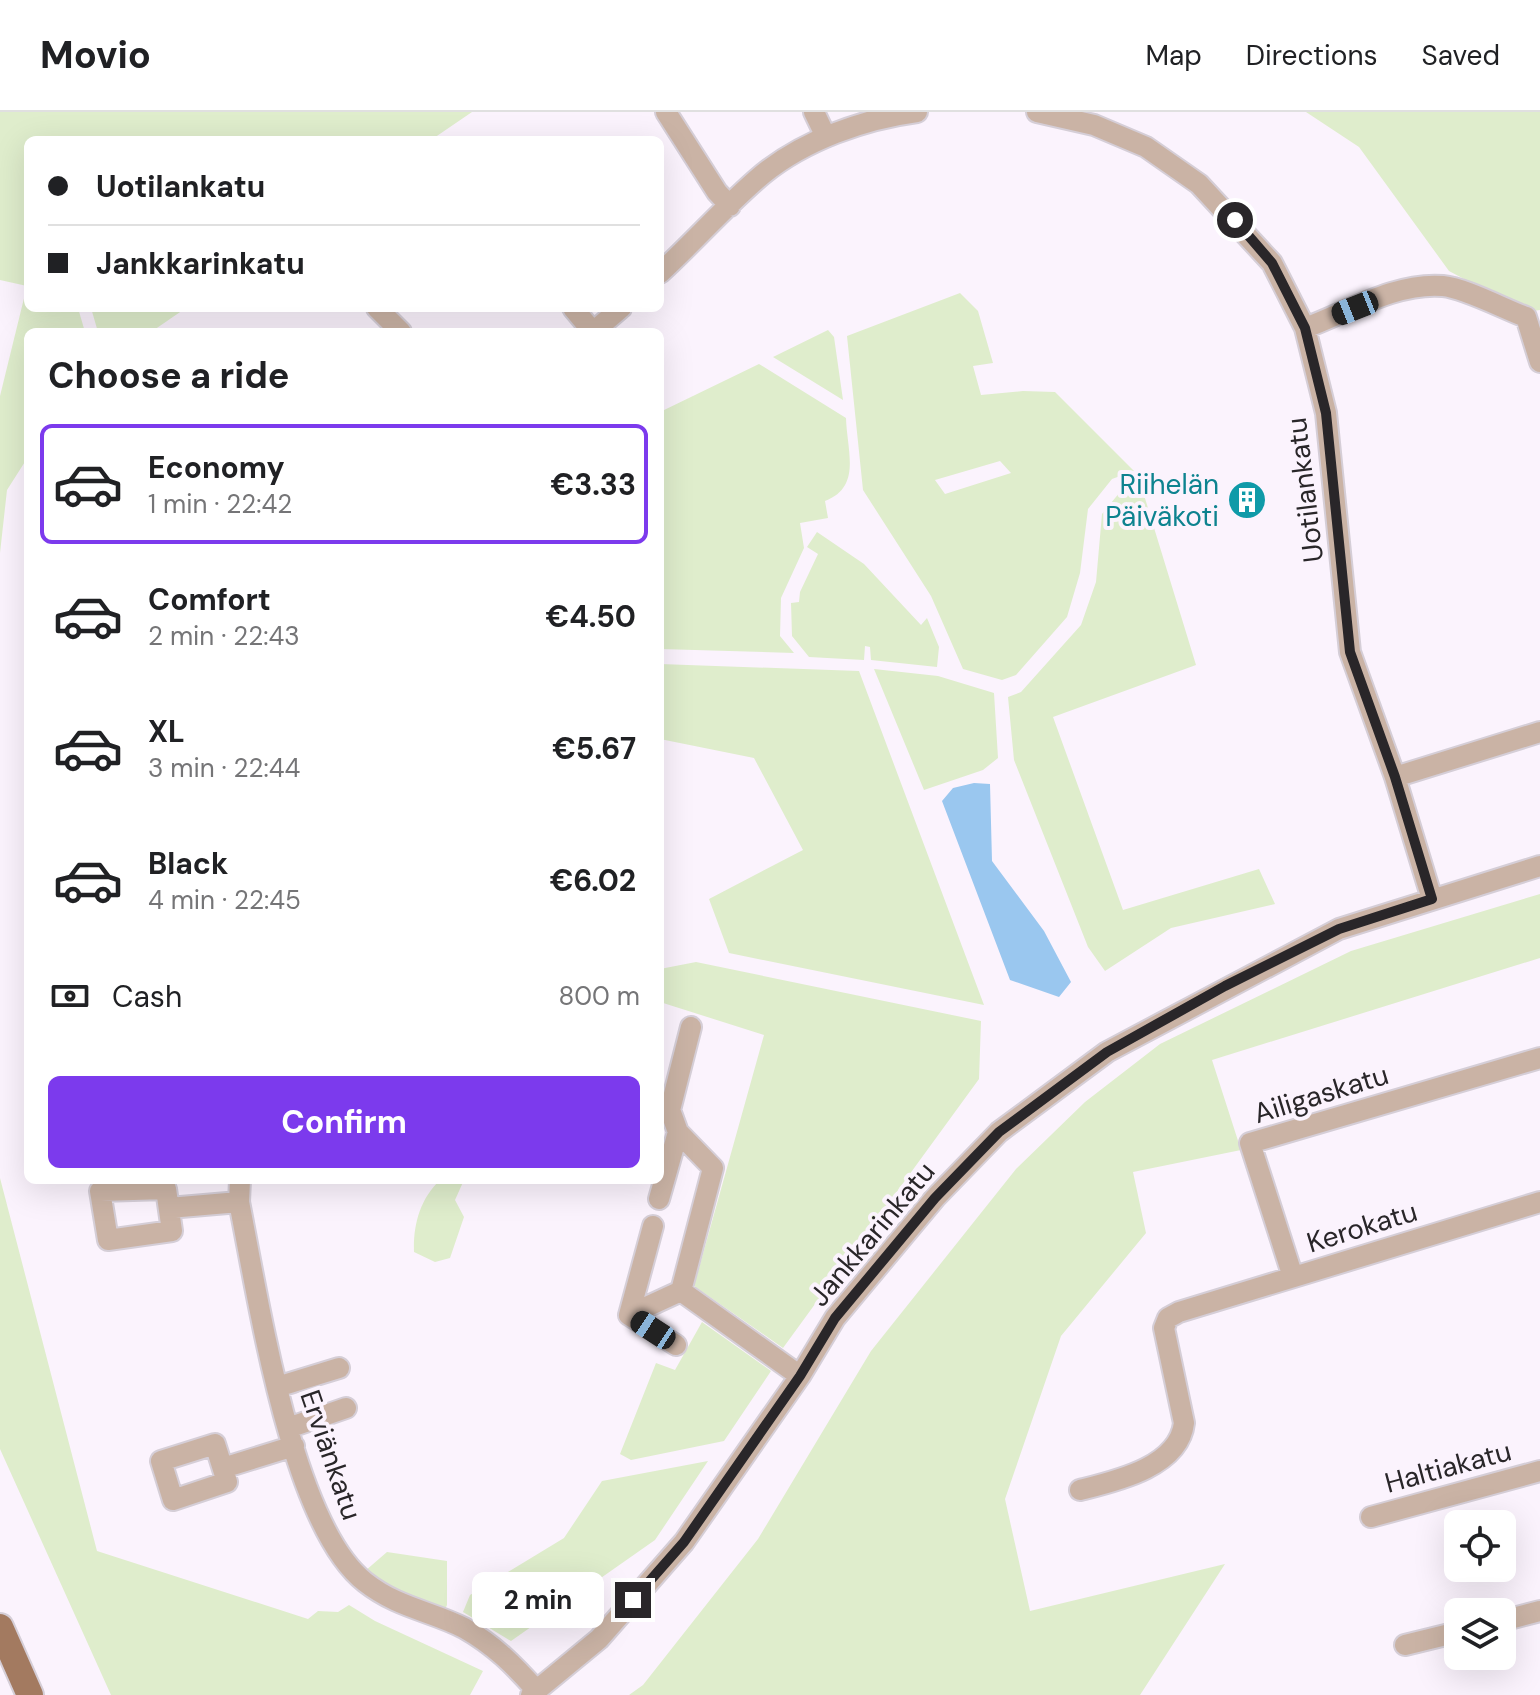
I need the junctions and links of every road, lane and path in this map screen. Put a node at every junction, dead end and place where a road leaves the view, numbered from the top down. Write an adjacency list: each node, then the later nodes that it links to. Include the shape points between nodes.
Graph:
1 (666, 112): 6 (street)
2 (814, 112): 5 (street)
3 (917, 112): 5 (street, via 865,122)
4 (1037, 112): 14 (street, Uotilankatu, via 1094,125 1133,142 1199,184 1272,263)
5 (826, 137): 6 (street, via 765,173)
6 (730, 206): 7 (street)
7 (664, 269)
8 (381, 312): 11 (street)
9 (576, 312): 12 (street)
10 (616, 312): 13 (street)
11 (397, 328)
12 (590, 328)
13 (598, 328)
14 (1305, 328): 15 (street, via 1384,296 1446,286 1526,317); 17 (street, Uotilankatu, via 1326,413 1350,652)
15 (1540, 362)
16 (1540, 732): 17 (street)
17 (1395, 777): 19 (street, Uotilankatu)
18 (1540, 866): 19 (street, Jankkarinkatu)
19 (1432, 899): 36 (street, Jankkarinkatu, via 1339,929 1225,986 1107,1052 999,1132 935,1198 835,1318)
20 (691, 1027): 22 (street, via 670,1110)
21 (1540, 1058): 31 (street, Ailigaskatu, via 1250,1143)
22 (678, 1132): 23 (street); 32 (street, via 713,1168)
23 (664, 1181)
24 (240, 1184): 27 (street, Erviänkatu)
25 (663, 1184): 26 (street)
26 (659, 1199)
27 (239, 1202): 29 (street); 37 (street, Erviänkatu)
28 (1540, 1202): 31 (street, Kerokatu)
29 (169, 1208)
30 (653, 1226): 33 (street)
31 (1293, 1277): 42 (street, Kerokatu, via 1168,1318 1164,1328 1184,1423 1177,1445 1126,1478)
32 (681, 1291): 33 (street); 36 (street)
33 (629, 1315): 34 (street)
34 (676, 1345)
35 (339, 1368): 37 (street)
36 (800, 1376): 49 (street, Jankkarinkatu, via 684,1542 599,1639)
37 (277, 1387): 39 (street, Erviänkatu)
38 (346, 1408): 39 (street)
39 (291, 1437): 40 (street); 49 (street, Erviänkatu, via 337,1553 365,1582 505,1654)
40 (223, 1468)
41 (1540, 1471): 43 (street, Haltiakatu)
42 (1080, 1490)
43 (1371, 1517)
44 (1540, 1611): 45 (street)
45 (1516, 1617)
46 (0, 1627): 50 (main road)
47 (1444, 1635): 48 (street)
48 (1405, 1645)
49 (534, 1693)
50 (30, 1695)

